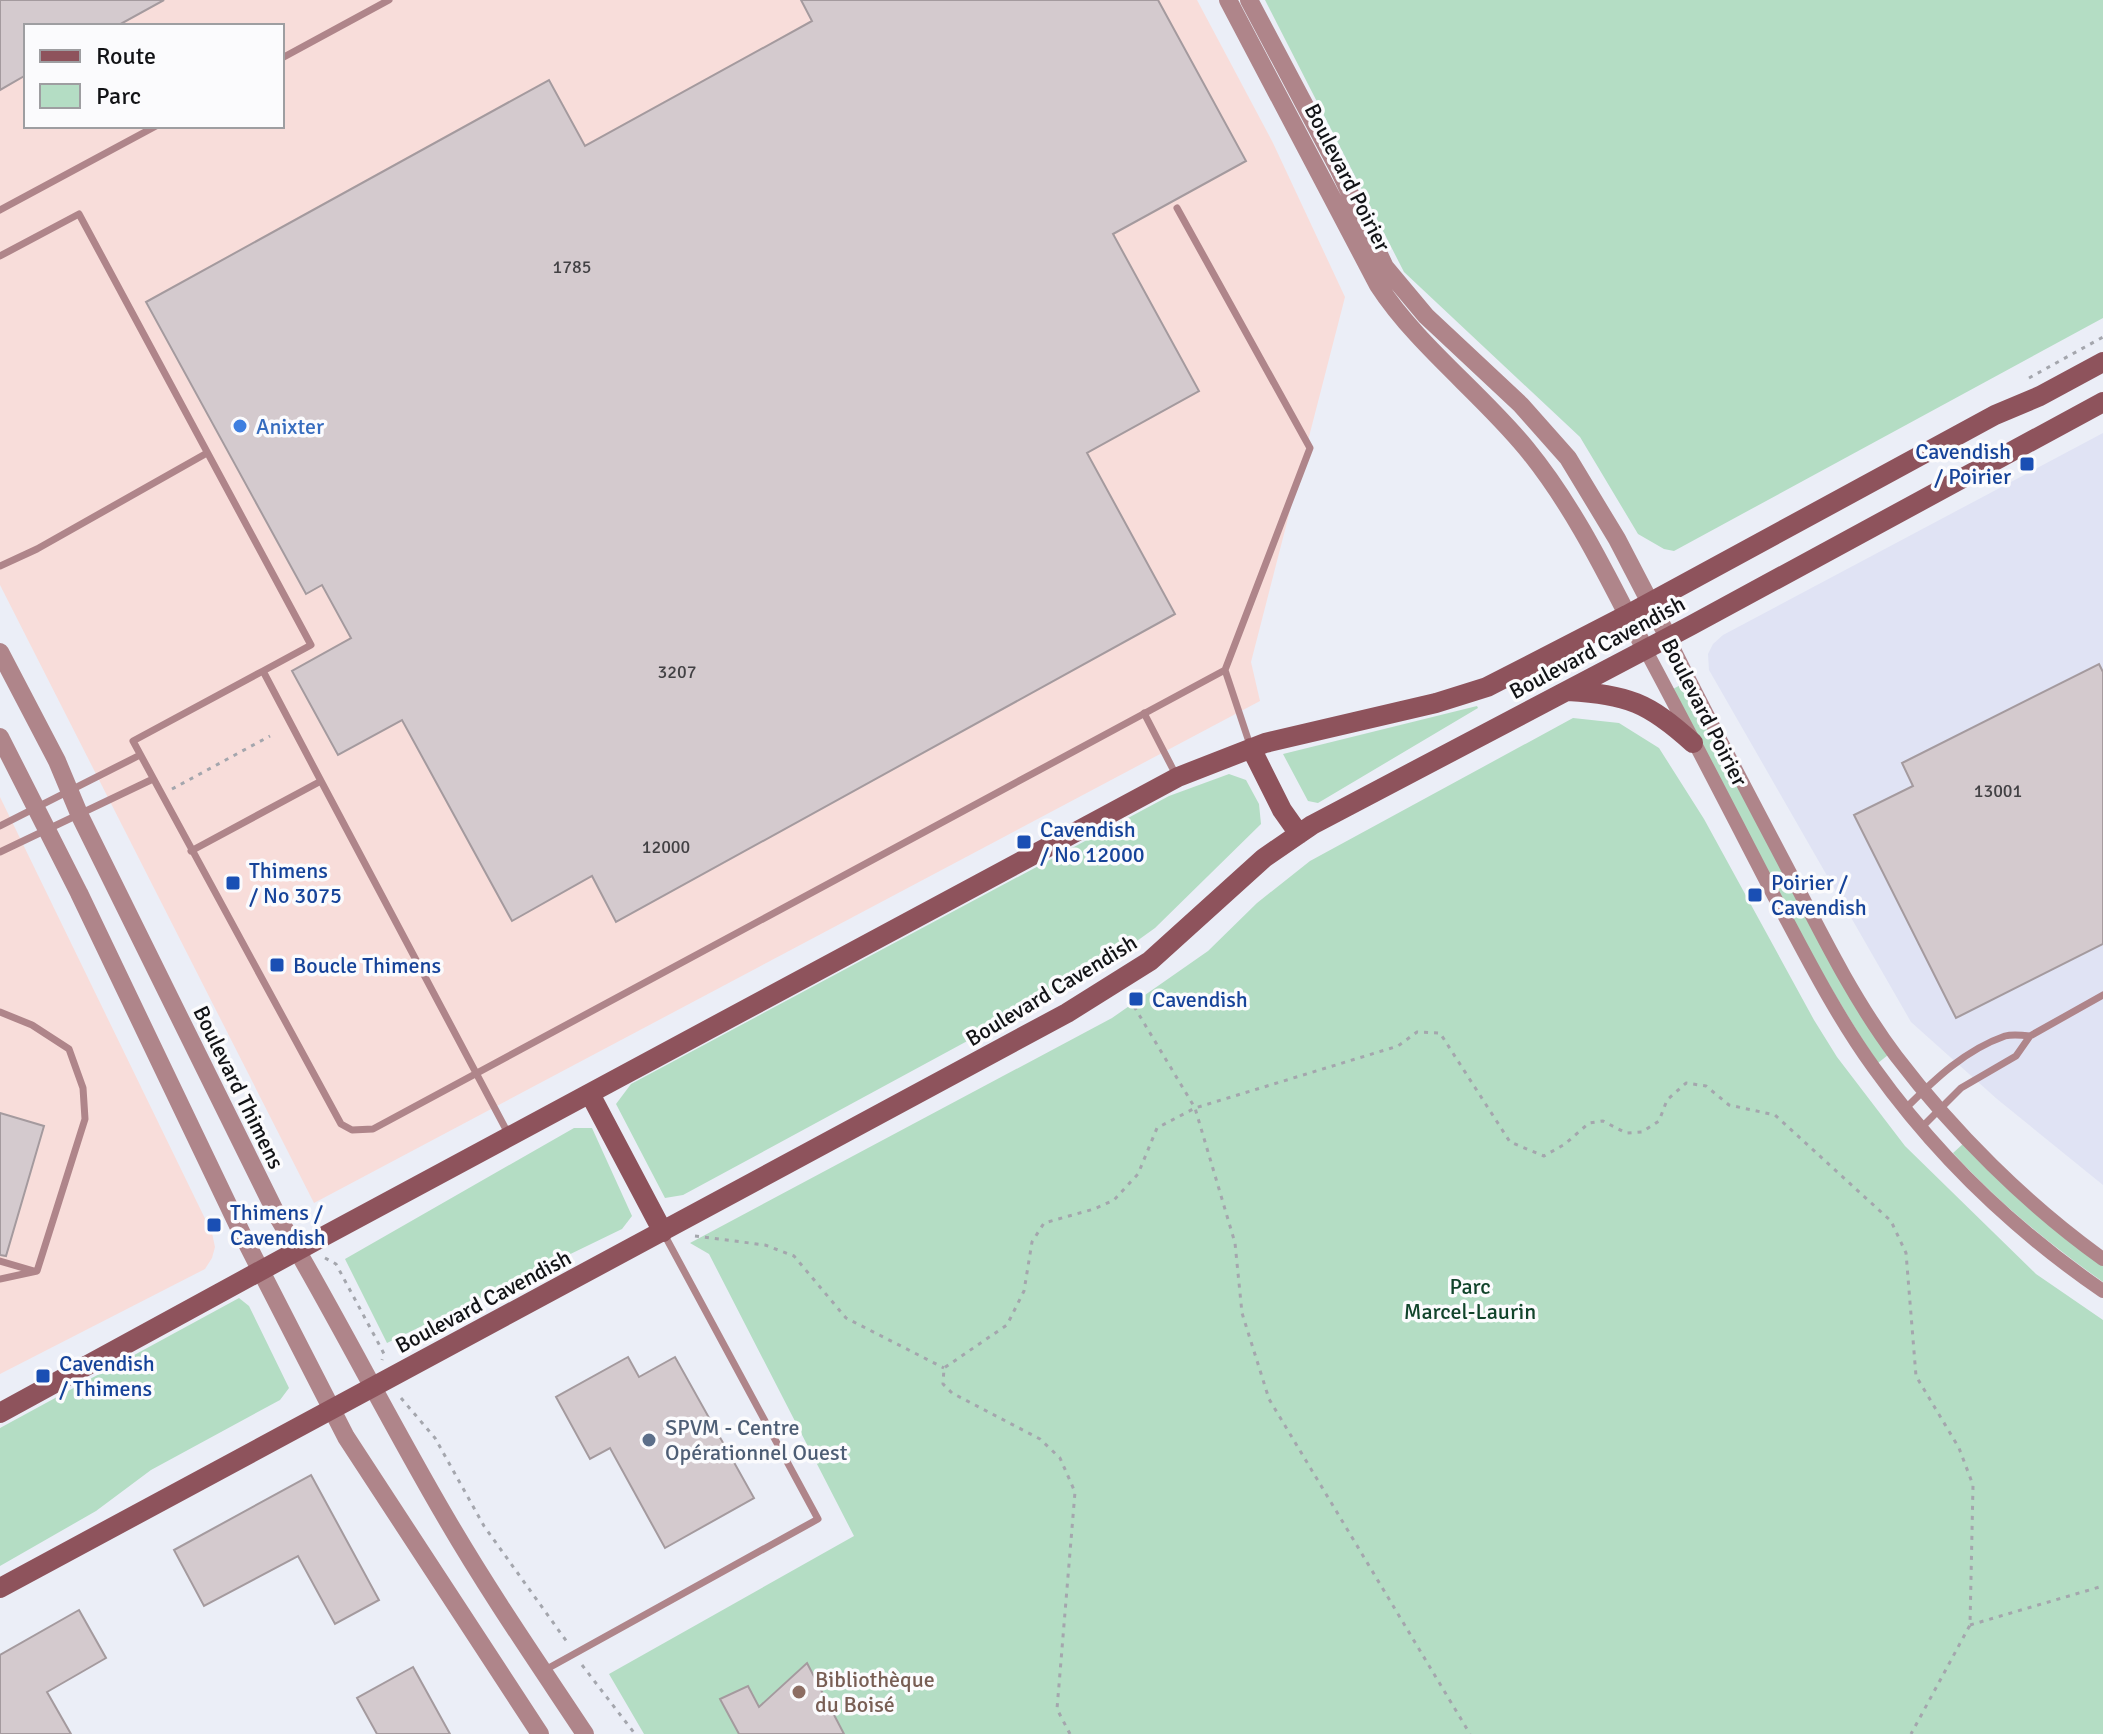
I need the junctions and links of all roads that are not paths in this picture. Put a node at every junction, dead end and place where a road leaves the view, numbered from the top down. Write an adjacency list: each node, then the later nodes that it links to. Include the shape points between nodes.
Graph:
1 (389, 0): 4 (lane)
2 (1228, 0): 16 (street, Boulevard Poirier, via 1384,295 1540,466)
3 (1249, 0): 15 (street, Boulevard Poirier, via 1385,267 1426,316 1521,405 1568,458)
4 (284, 57)
5 (152, 128): 7 (lane)
6 (1177, 208): 20 (lane, via 1310,448)
7 (0, 210)
8 (0, 256): 13 (lane, via 79,214)
9 (2103, 362): 11 (main road, Boulevard Cavendish)
10 (2103, 402): 12 (main road, Boulevard Cavendish)
11 (2022, 404): 12 (main road); 15 (main road, Boulevard Cavendish)
12 (2040, 437): 17 (main road, Boulevard Cavendish)
13 (207, 453): 14 (lane); 21 (lane, via 311,645)
14 (0, 566)
15 (1650, 603): 16 (main road, Boulevard Cavendish); 17 (street, Boulevard Poirier)
16 (1627, 615): 18 (street, Boulevard Poirier); 26 (main road, Boulevard Cavendish, via 1479,691)
17 (1668, 637): 18 (main road, Boulevard Cavendish); 43 (street, Boulevard Poirier, via 1841,969 1889,1047)
18 (1645, 649): 22 (main road, Boulevard Cavendish); 25 (street, Boulevard Poirier)
19 (0, 652): 31 (street, Boulevard Thimens)
20 (1225, 670): 23 (lane); 26 (lane)
21 (263, 671): 27 (lane, via 133,741); 30 (lane)
22 (1566, 691): 25 (main road, via 1636,702); 36 (main road, Boulevard Cavendish)
23 (1144, 713): 28 (lane); 42 (lane)
24 (0, 737): 32 (street)
25 (1693, 743): 46 (street, Boulevard Poirier, via 1825,991)
26 (1251, 748): 28 (main road, Boulevard Cavendish); 36 (main road)
27 (140, 755): 29 (lane); 31 (lane)
28 (1178, 777): 44 (main road, Boulevard Cavendish)
29 (153, 779): 33 (lane); 37 (lane)
30 (321, 781): 37 (lane); 42 (lane)
31 (68, 791): 32 (lane); 33 (street, Boulevard Thimens)
32 (36, 807): 34 (lane); 35 (street)
33 (80, 816): 35 (lane); 50 (street, Boulevard Thimens, via 234,1132)
34 (0, 826)
35 (48, 831): 38 (lane); 54 (street)
36 (1299, 834): 49 (main road, Boulevard Cavendish, via 1237,881 1169,946 1110,988)
37 (191, 851): 42 (lane, via 341,1124 352,1130 373,1129)
38 (0, 852)
39 (2103, 995): 41 (lane)
40 (0, 1012): 53 (lane, via 69,1049 83,1088 85,1119)
41 (2030, 1036): 43 (lane, via 2007,1035 1995,1041 1955,1063); 45 (lane, via 2016,1056 1961,1088)
42 (477, 1071): 48 (lane)
43 (1924, 1090): 45 (street, Boulevard Poirier); 46 (lane)
44 (590, 1094): 48 (main road, Boulevard Cavendish); 49 (main road)
45 (1940, 1108): 47 (lane); 51 (street, Boulevard Poirier, via 2012,1184)
46 (1905, 1109): 47 (street, Boulevard Poirier)
47 (1921, 1128): 56 (street, Boulevard Poirier, via 1994,1205)
48 (510, 1137): 50 (main road, Boulevard Cavendish)
49 (663, 1232): 57 (main road, Boulevard Cavendish); 61 (lane, via 818,1519)
50 (298, 1250): 54 (main road, Boulevard Cavendish); 57 (street, Boulevard Thimens)
51 (2103, 1259)
52 (0, 1261): 53 (lane)
53 (37, 1271): 55 (lane)
54 (261, 1272): 58 (street); 59 (main road, Boulevard Cavendish)
55 (0, 1279)
56 (2103, 1291)
57 (373, 1388): 58 (main road, Boulevard Cavendish); 61 (street, Boulevard Thimens, via 447,1521)
58 (333, 1409): 60 (main road, Boulevard Cavendish); 62 (street, via 351,1445)
59 (0, 1413)
60 (0, 1588)
61 (543, 1671): 63 (street, Boulevard Thimens)
62 (540, 1734)
63 (585, 1734)

